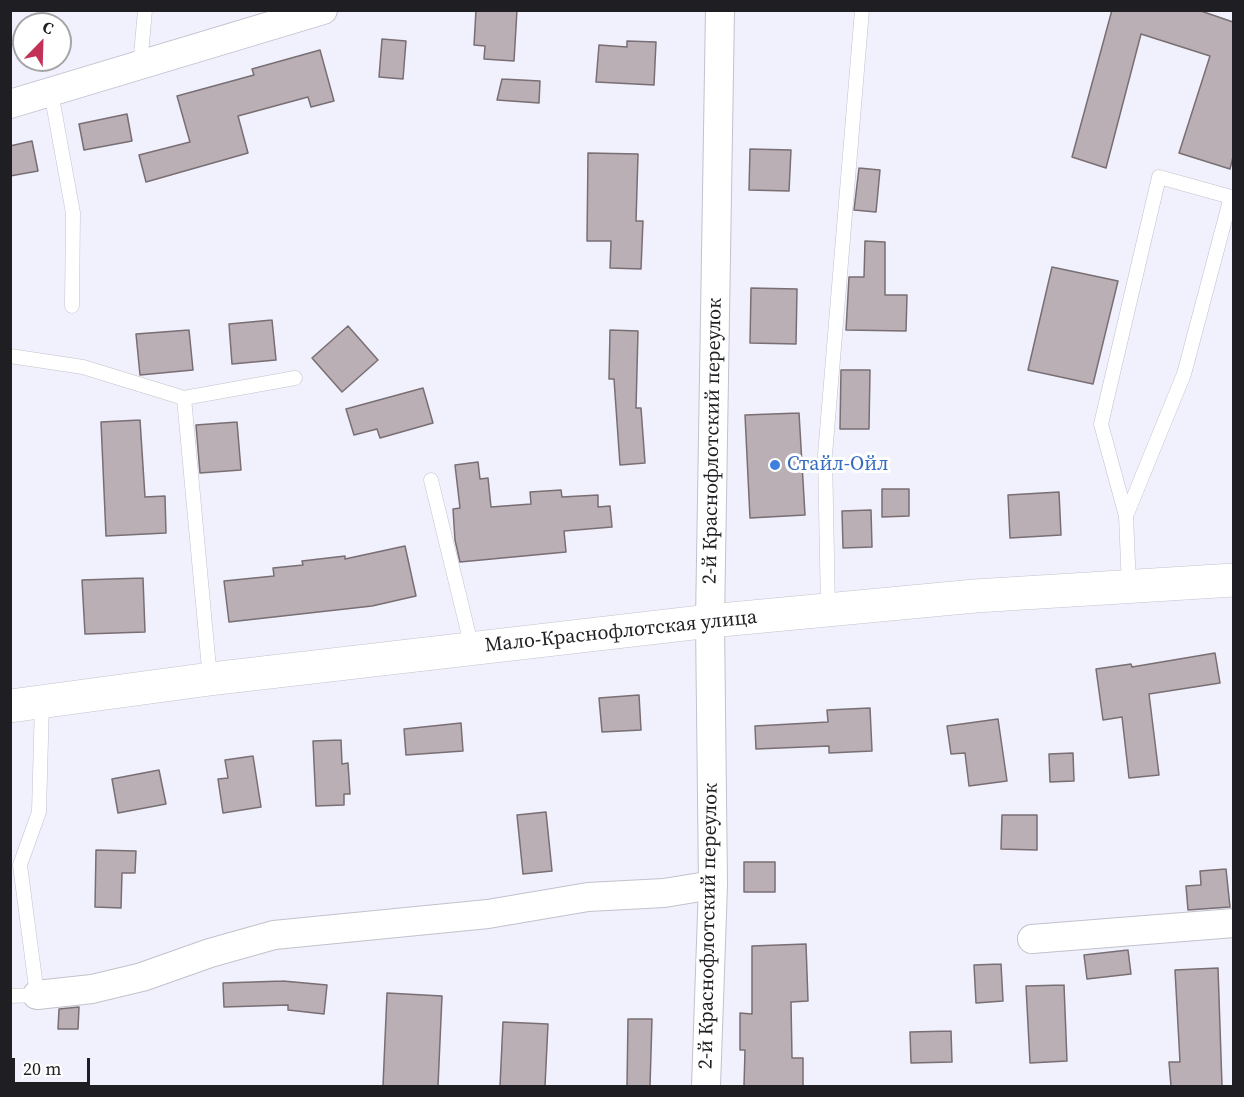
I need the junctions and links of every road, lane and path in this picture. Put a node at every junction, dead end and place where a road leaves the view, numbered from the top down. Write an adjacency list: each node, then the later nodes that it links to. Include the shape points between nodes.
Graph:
1 (146, 10): 5 (lane)
2 (323, 10): 5 (street)
3 (720, 10): 17 (street, 2-й Краснофлотский переулок)
4 (862, 10): 16 (lane, via 825,455)
5 (140, 66): 6 (street)
6 (51, 92): 7 (street); 8 (lane, via 73,213)
7 (10, 104)
8 (72, 306)
9 (10, 356): 11 (lane, via 83,367)
10 (295, 378): 11 (lane)
11 (184, 398): 19 (lane)
12 (431, 480): 18 (lane)
13 (1126, 516): 13 (lane, via 1184,374 1231,197 1160,177 1101,424); 15 (lane)
14 (1233, 580): 15 (street, Мало-Краснофлотская улица)
15 (1129, 586): 16 (street, Мало-Краснофлотская улица)
16 (828, 610): 17 (street, Мало-Краснофлотская улица)
17 (710, 621): 18 (street, Мало-Краснофлотская улица); 21 (street, 2-й Краснофлотский переулок)
18 (472, 648): 19 (street, Мало-Краснофлотская улица)
19 (210, 679): 20 (street, Мало-Краснофлотская улица)
20 (26, 704): 24 (lane, via 39,812 20,866)
21 (713, 885): 24 (street, via 664,893 588,897 488,914 274,935 142,977 92,989); 25 (street, 2-й Краснофлотский переулок)
22 (1233, 923): 23 (street)
23 (1032, 939)
24 (24, 995)
25 (706, 1086)

